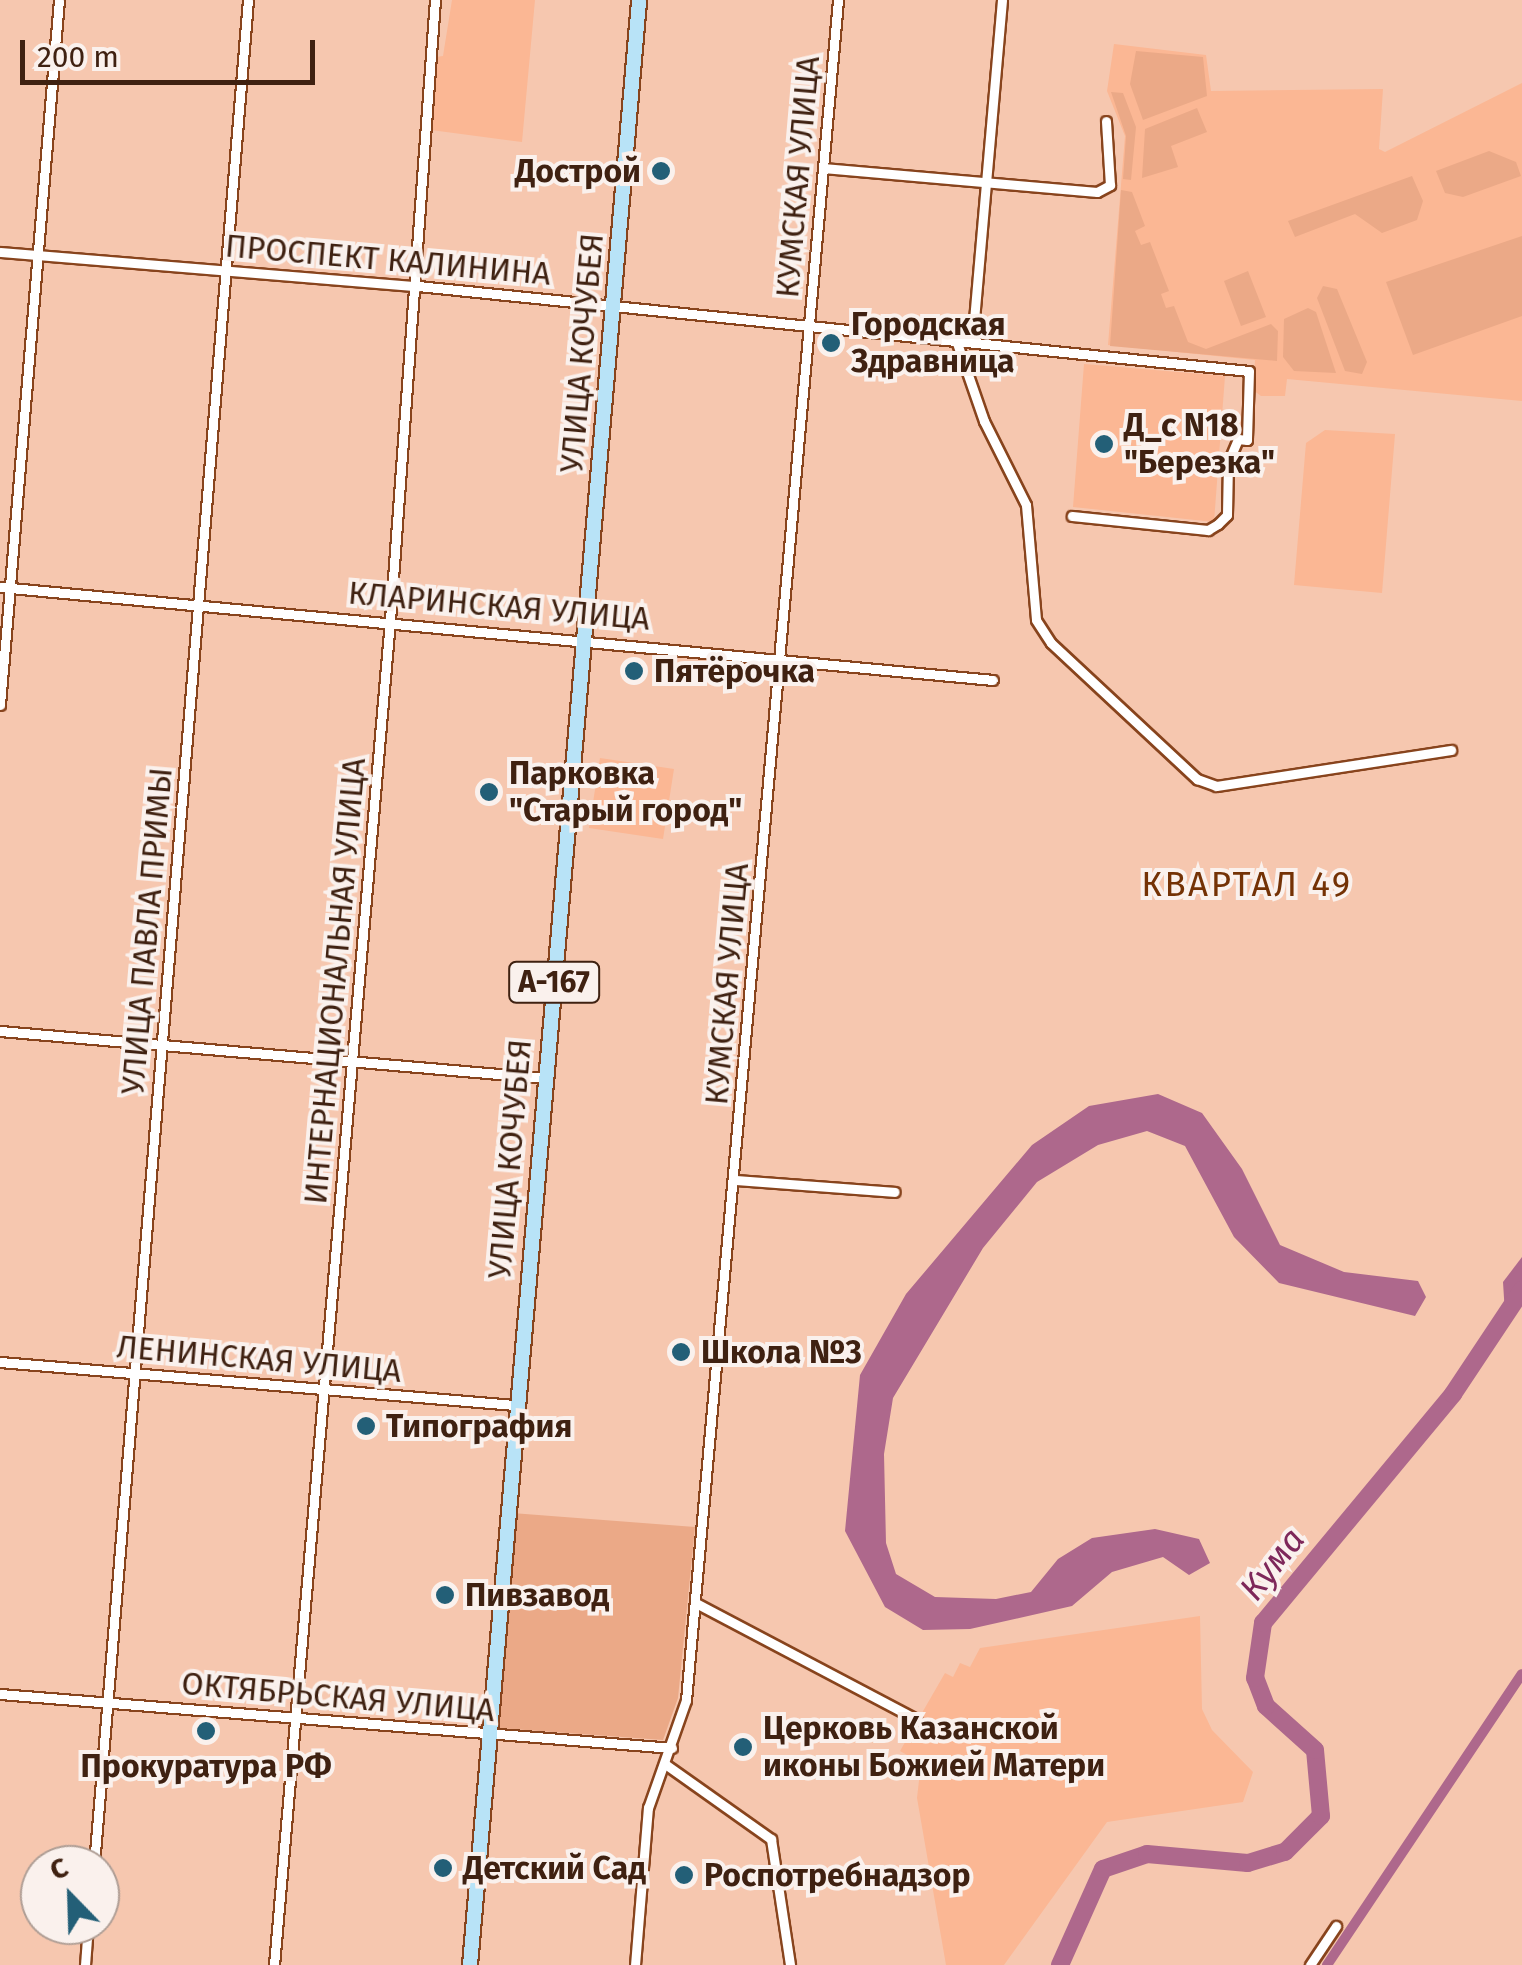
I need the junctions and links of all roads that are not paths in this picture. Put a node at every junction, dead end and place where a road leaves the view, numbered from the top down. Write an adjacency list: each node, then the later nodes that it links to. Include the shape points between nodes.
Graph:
1 (59, 0): 11 (street)
2 (248, 0): 12 (street, УЛИЦА ПАВЛА ПРИМЫ)
3 (435, 0): 13 (street, ИНТЕРНАЦИОНАЛЬНАЯ УЛИЦА)
4 (639, 0): 14 (main road, УЛИЦА КОЧУБЕЯ / А-167)
5 (838, 0): 8 (street, КУМСКАЯ УЛИЦА)
6 (1002, 0): 9 (street)
7 (1106, 120): 9 (street, via 1110,185 1097,192)
8 (823, 168): 9 (street); 15 (street, КУМСКАЯ УЛИЦА)
9 (984, 183): 16 (street, via 974,322)
10 (0, 252): 11 (street, ПРОСПЕКТ КАЛИНИНА)
11 (36, 255): 12 (street, ПРОСПЕКТ КАЛИНИНА); 18 (street)
12 (227, 270): 13 (street, ПРОСПЕКТ КАЛИНИНА); 19 (street, УЛИЦА ПАВЛА ПРИМЫ)
13 (418, 286): 14 (street, ПРОСПЕКТ КАЛИНИНА); 20 (street, ИНТЕРНАЦИОНАЛЬНАЯ УЛИЦА)
14 (614, 306): 15 (street, ПРОСПЕКТ КАЛИНИНА); 21 (main road, УЛИЦА КОЧУБЕЯ / А-167)
15 (810, 326): 16 (street, ПРОСПЕКТ КАЛИНИНА); 22 (street, КУМСКАЯ УЛИЦА)
16 (958, 342): 17 (street, ПРОСПЕКТ КАЛИНИНА, via 1249,372 1247,440 1238,439 1228,462 1227,515 1208,530); 25 (street, via 984,421 1026,505 1036,620 1051,643 1197,780 1216,786)
17 (1072, 516)
18 (5, 588): 19 (street, КЛАРИНСКАЯ УЛИЦА); 24 (street)
19 (200, 604): 20 (street, КЛАРИНСКАЯ УЛИЦА); 27 (street, УЛИЦА ПАВЛА ПРИМЫ)
20 (390, 620): 21 (street, КЛАРИНСКАЯ УЛИЦА); 28 (street, ИНТЕРНАЦИОНАЛЬНАЯ УЛИЦА)
21 (585, 640): 22 (street, КЛАРИНСКАЯ УЛИЦА); 29 (main road, УЛИЦА КОЧУБЕЯ / А-167)
22 (780, 657): 23 (street, КЛАРИНСКАЯ УЛИЦА); 30 (street, КУМСКАЯ УЛИЦА)
23 (993, 680)
24 (0, 705)
25 (1452, 750)
26 (0, 1031): 27 (street)
27 (162, 1042): 28 (street); 33 (street, УЛИЦА ПАВЛА ПРИМЫ)
28 (354, 1059): 29 (street); 34 (street, ИНТЕРНАЦИОНАЛЬНАЯ УЛИЦА)
29 (546, 1078): 35 (main road, УЛИЦА КОЧУБЕЯ / А-167)
30 (737, 1180): 31 (street); 36 (street, КУМСКАЯ УЛИЦА)
31 (895, 1192)
32 (0, 1362): 33 (street, ЛЕНИНСКАЯ УЛИЦА)
33 (136, 1374): 34 (street, ЛЕНИНСКАЯ УЛИЦА); 38 (street, УЛИЦА ПАВЛА ПРИМЫ)
34 (326, 1392): 35 (street, ЛЕНИНСКАЯ УЛИЦА); 39 (street, ИНТЕРНАЦИОНАЛЬНАЯ УЛИЦА)
35 (514, 1405): 41 (main road, УЛИЦА КОЧУБЕЯ / А-167)
36 (696, 1603): 40 (street); 42 (street, КУМСКАЯ УЛИЦА, via 686,1700)
37 (0, 1694): 38 (street, ОКТЯБРЬСКАЯ УЛИЦА)
38 (109, 1702): 39 (street, ОКТЯБРЬСКАЯ УЛИЦА); 44 (street, УЛИЦА ПАВЛА ПРИМЫ)
39 (294, 1718): 41 (street, ОКТЯБРЬСКАЯ УЛИЦА); 46 (street, ИНТЕРНАЦИОНАЛЬНАЯ УЛИЦА)
40 (916, 1719)
41 (488, 1736): 42 (street, ОКТЯБРЬСКАЯ УЛИЦА); 47 (main road, УЛИЦА КОЧУБЕЯ / А-167)
42 (672, 1748): 43 (street, КУМСКАЯ УЛИЦА)
43 (665, 1764): 48 (street, КУМСКАЯ УЛИЦА, via 648,1808); 49 (street, via 772,1839)
44 (96, 1845)
45 (1336, 1926): 50 (street)
46 (274, 1965)
47 (470, 1965)
48 (635, 1965)
49 (790, 1965)
50 (1310, 1965)

